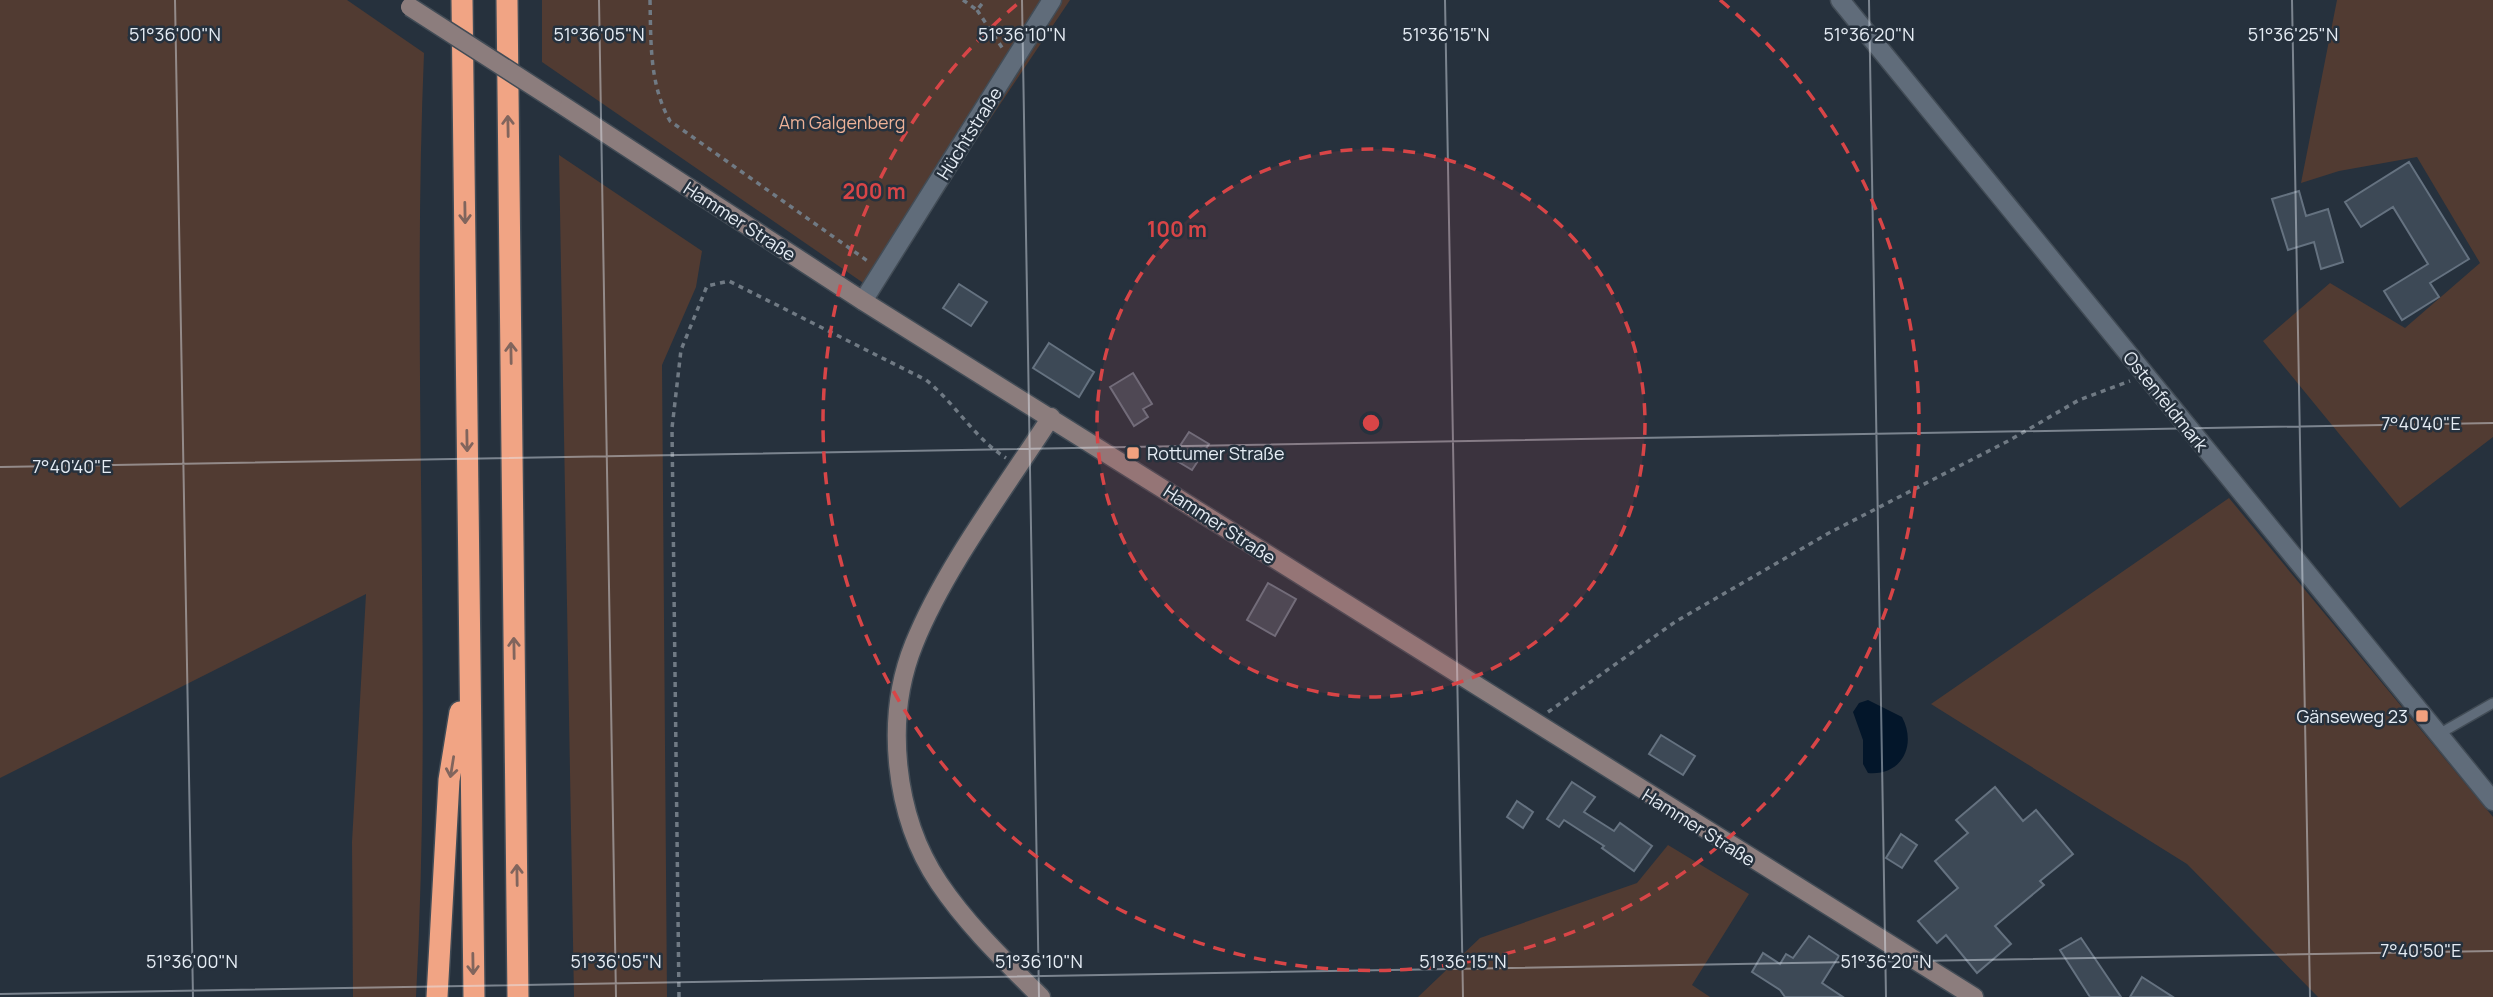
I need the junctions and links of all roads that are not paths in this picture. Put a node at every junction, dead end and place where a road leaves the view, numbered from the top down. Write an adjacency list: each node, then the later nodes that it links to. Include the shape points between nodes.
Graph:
1 (462, 0): 8 (highway, one-way to 8)
2 (507, 0): 12 (highway, one-way to 2)
3 (1052, 0): 6 (street, Hüchtstraße)
4 (1839, 0): 10 (street, Ostenfeldmark)
5 (404, 4): 6 (main road, Hammer Straße, bridge)
6 (863, 301): 7 (main road, Hammer Straße)
7 (1051, 417): 17 (main road, via 943,586 914,644 903,680 898,724 906,810 920,848 937,880 984,940); 18 (main road, Hammer Straße)
8 (470, 651): 13 (highway, one-way to 13, via 449,780); 14 (highway, one-way to 14)
9 (2493, 703): 10 (lane)
10 (2439, 734): 11 (street, Ostenfeldmark)
11 (2493, 801)
12 (517, 943): 15 (highway); 16 (highway)
13 (437, 997)
14 (474, 997)
15 (518, 997)
16 (524, 997)
17 (1041, 997)
18 (1973, 997)

